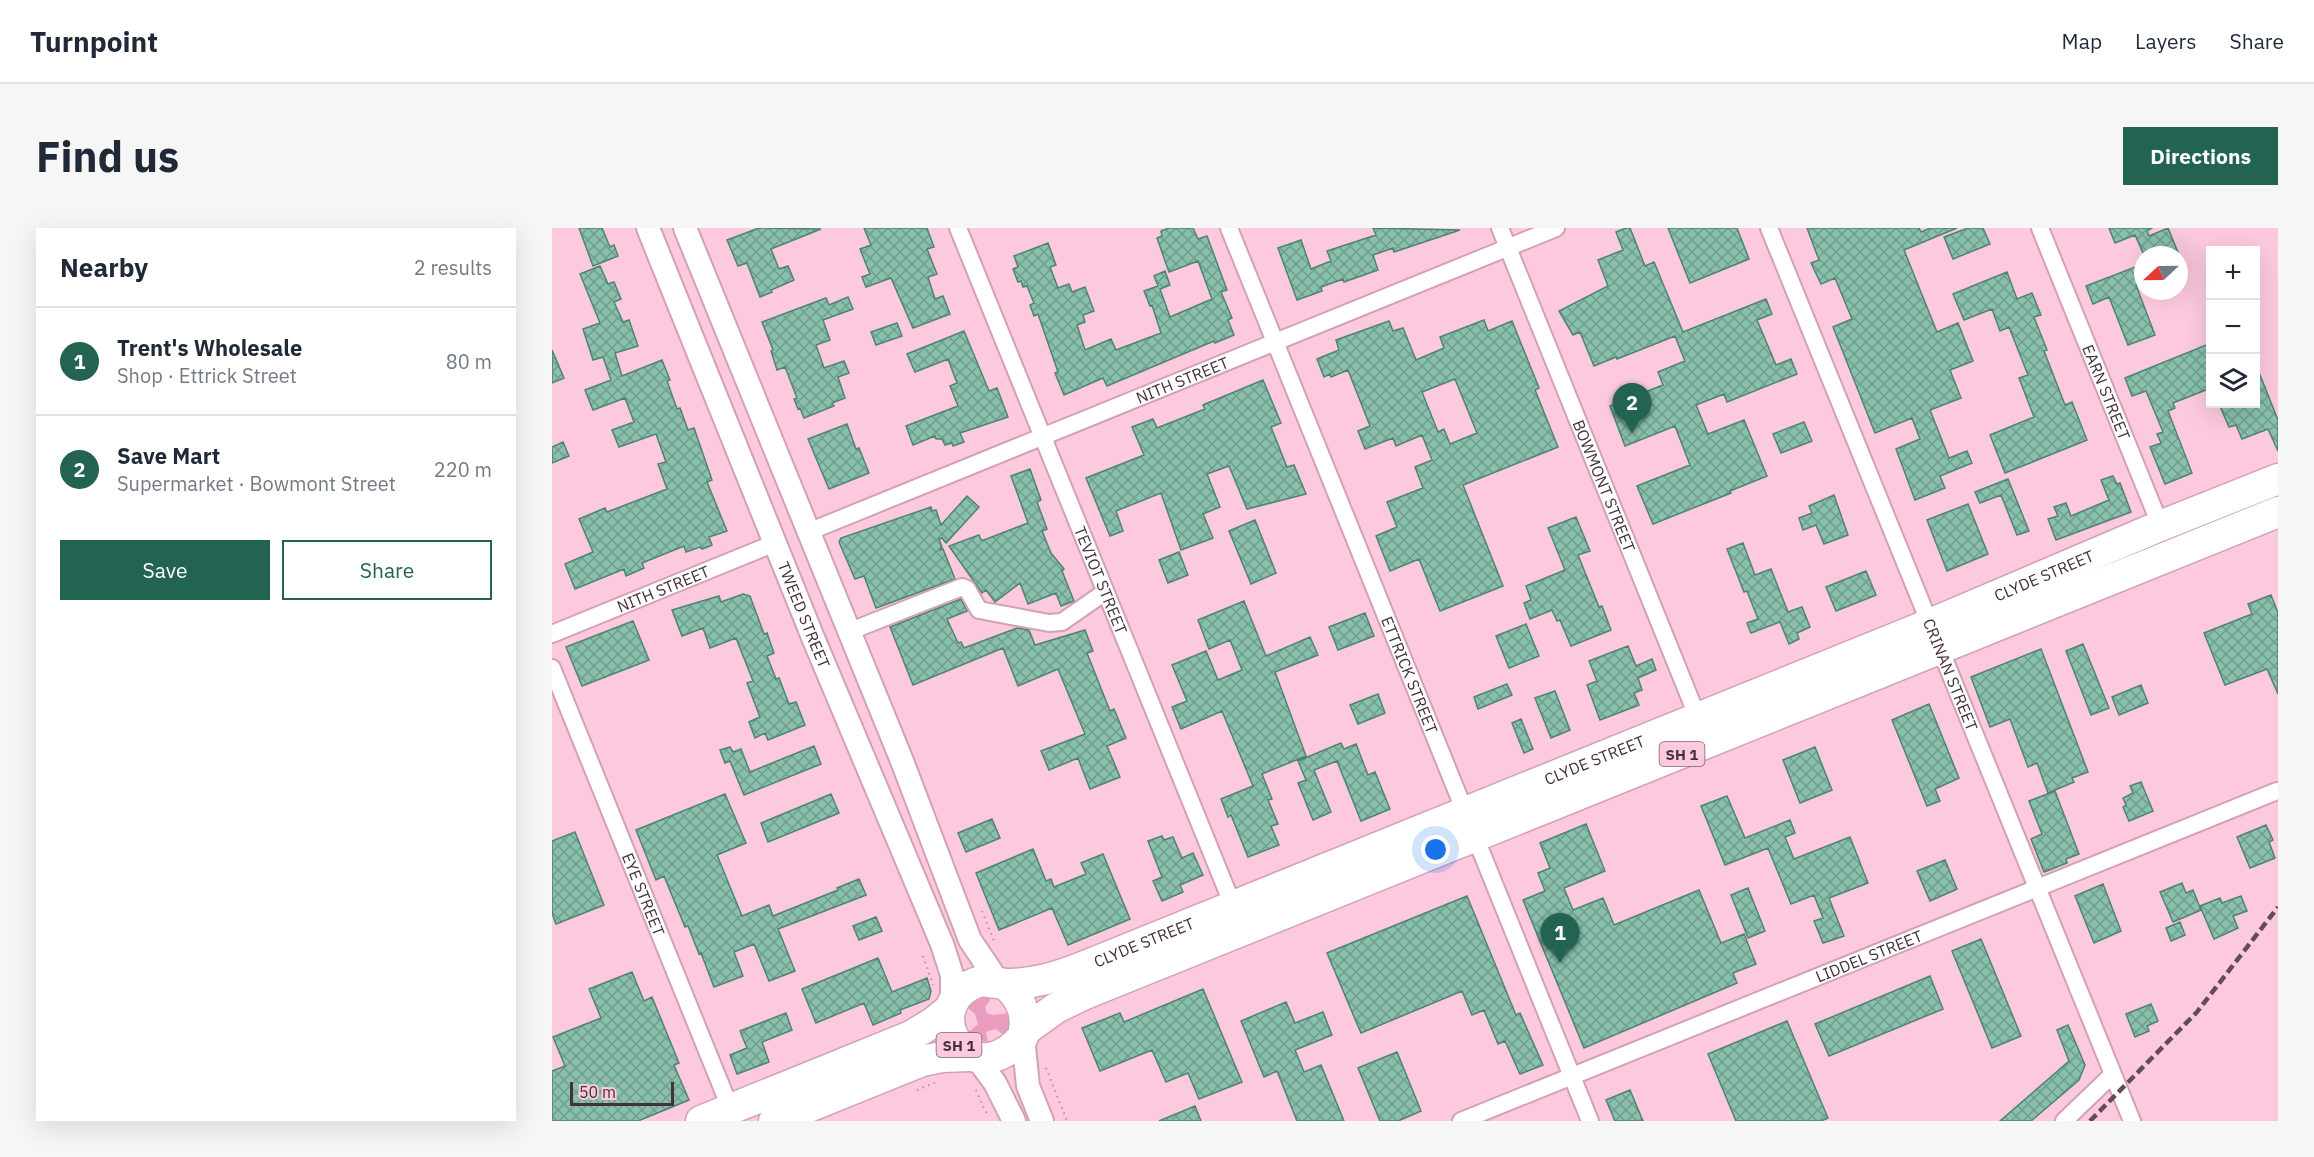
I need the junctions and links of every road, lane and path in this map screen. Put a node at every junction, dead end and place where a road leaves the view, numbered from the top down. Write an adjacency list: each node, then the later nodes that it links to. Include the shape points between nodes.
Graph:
1 (648, 228): 11 (main road, TWEED STREET)
2 (684, 228): 10 (main road, TWEED STREET)
3 (958, 228): 13 (street, TEVIOT STREET)
4 (1229, 228): 12 (street, ETTRICK STREET)
5 (1500, 228): 9 (street, BOWMONT STREET)
6 (1556, 228): 9 (street, NITH STREET)
7 (1769, 228): 25 (street, CRINAN STREET)
8 (2040, 228): 17 (street, EARN STREET)
9 (1508, 248): 12 (street, NITH STREET); 27 (street, BOWMONT STREET)
10 (714, 300): 11 (main road); 15 (main road, TWEED STREET)
11 (682, 312): 19 (main road, TWEED STREET)
12 (1275, 341): 13 (street, NITH STREET); 31 (street, ETTRICK STREET)
13 (1041, 436): 18 (street, NITH STREET); 22 (street, TEVIOT STREET)
14 (2278, 479): 17 (highway, CLYDE STREET / SH 1)
15 (797, 505): 18 (main road, TWEED STREET); 19 (main road, via 788,529)
16 (2278, 512): 20 (highway, CLYDE STREET / SH 1)
17 (2160, 526): 20 (street, EARN STREET); 25 (highway, CLYDE STREET / SH 1)
18 (808, 532): 21 (main road, via 796,540); 23 (main road, TWEED STREET)
19 (776, 543): 21 (main road, TWEED STREET); 24 (street, NITH STREET)
20 (2172, 555): 25 (highway, CLYDE STREET / SH 1)
21 (786, 569): 29 (main road, TWEED STREET)
22 (1105, 592): 23 (street, via 1062,622 1048,623 979,610 963,587); 34 (street, TEVIOT STREET)
23 (848, 632): 28 (main road, TWEED STREET)
24 (552, 634)
25 (1935, 637): 27 (highway, CLYDE STREET / SH 1); 32 (street, CRINAN STREET)
26 (552, 668): 46 (street, EYE STREET)
27 (1703, 731): 31 (highway, CLYDE STREET / SH 1)
28 (902, 761): 29 (main road); 37 (main road, TWEED STREET, via 970,940)
29 (869, 774): 38 (main road, TWEED STREET, via 947,959 952,975)
30 (2277, 791): 32 (street, LIDDEL STREET)
31 (1471, 825): 34 (highway, CLYDE STREET / SH 1); 43 (street, ETTRICK STREET)
32 (2037, 888): 42 (street, CRINAN STREET); 43 (street, LIDDEL STREET)
33 (982, 911): 35 (path)
34 (1238, 918): 37 (highway, CLYDE STREET / SH 1, via 1045,981); 39 (highway, CLYDE STREET / SH 1, via 1056,1008)
35 (997, 948)
36 (923, 956): 38 (path)
37 (1002, 984): 38 (highway, CLYDE STREET / SH 1, via 981,981); 39 (highway, via 1021,1003)
38 (946, 1000): 41 (highway, SH 1, via 953,1037); 46 (highway, CLYDE STREET / SH 1, via 928,1026 911,1036)
39 (1023, 1034): 41 (highway, CLYDE STREET / SH 1, via 1005,1053); 50 (main road, via 1028,1086)
40 (1043, 1061): 51 (path)
41 (974, 1066): 47 (main road, via 995,1083); 47 (path, via 985,1111); 49 (highway, CLYDE STREET / SH 1, via 942,1057 919,1062)
42 (2112, 1075): 54 (street); 55 (street, CRINAN STREET)
43 (1573, 1076): 52 (street, LIDDEL STREET); 53 (street, ETTRICK STREET)
44 (939, 1081): 45 (path)
45 (917, 1090)
46 (733, 1115): 48 (highway, CLYDE STREET / SH 1)
47 (1003, 1119)
48 (701, 1121)
49 (774, 1121)
50 (1042, 1121)
51 (1067, 1121)
52 (1461, 1121)
53 (1590, 1121)
54 (2064, 1121)
55 (2132, 1121)

